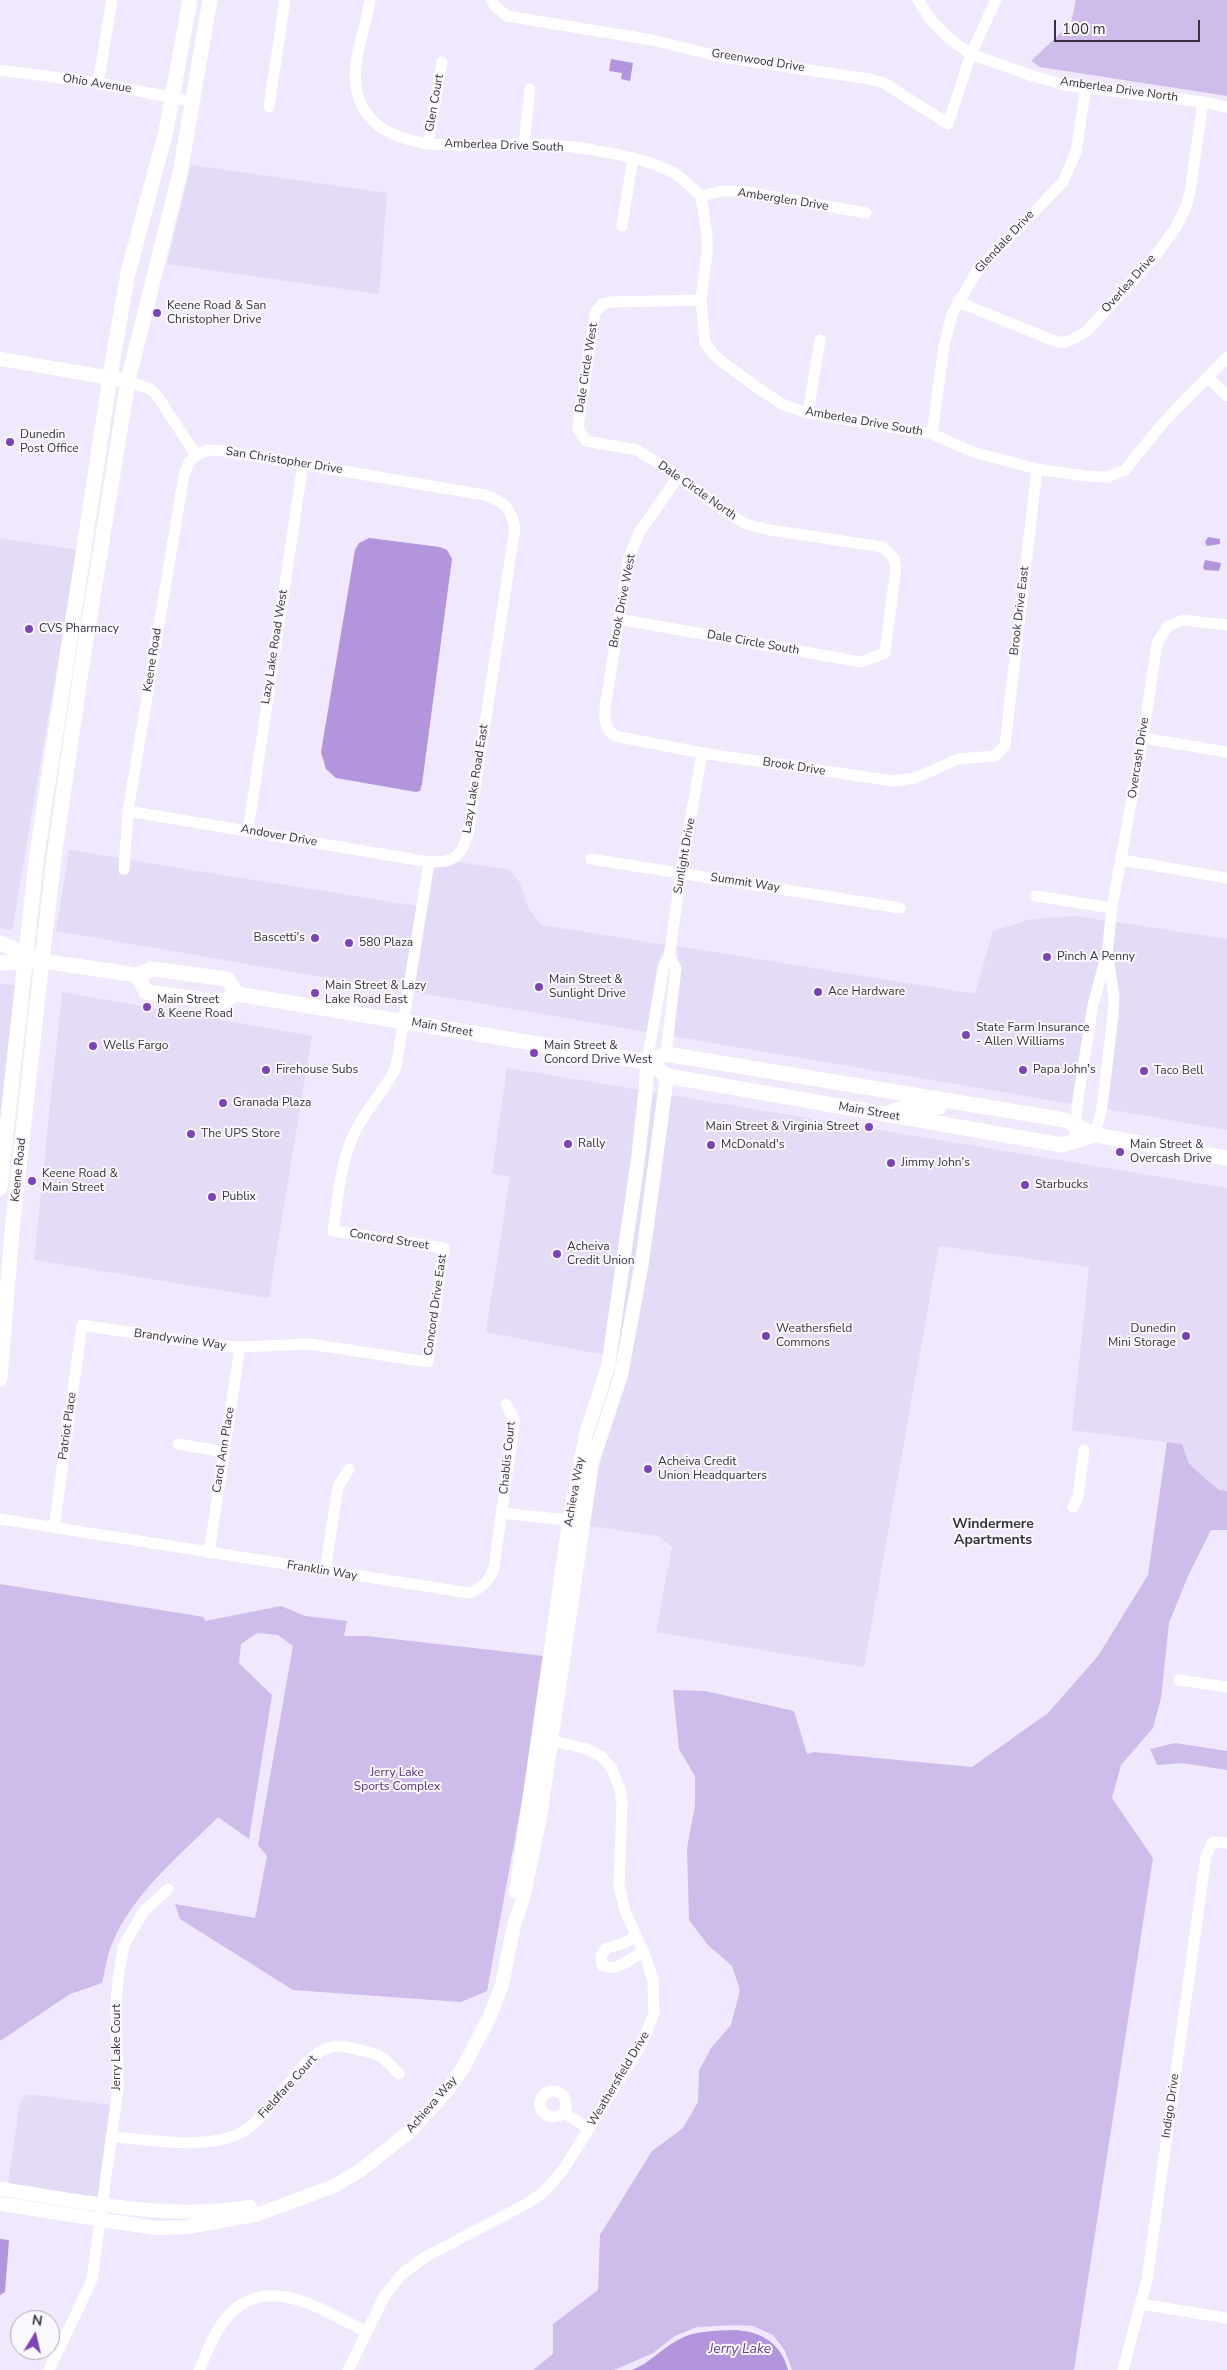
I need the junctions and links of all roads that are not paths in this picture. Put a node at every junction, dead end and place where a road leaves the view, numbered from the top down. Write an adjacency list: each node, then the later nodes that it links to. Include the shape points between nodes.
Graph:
1 (112, 0): 12 (street)
2 (190, 0): 15 (main road, Keene Road)
3 (210, 0): 16 (main road, Keene Road)
4 (285, 0): 18 (street)
5 (370, 0): 20 (street, Amberlea Drive South, via 357,56 356,80 362,104 376,124 391,134)
6 (492, 0): 9 (street, Greenwood Drive, via 507,16 652,40 722,57 869,79 884,84 948,124)
7 (918, 0): 9 (street, Amberlea Drive North, via 950,40)
8 (996, 0): 9 (street)
9 (971, 54): 13 (street, Amberlea Drive North, via 1056,82)
10 (442, 62): 20 (street, Glen Court)
11 (0, 70): 12 (street, Ohio Avenue)
12 (98, 83): 15 (street, Ohio Avenue)
13 (1086, 87): 17 (street, Amberlea Drive North); 27 (street, Glendale Drive, via 1076,152 1062,182 977,271)
14 (530, 89): 21 (street)
15 (173, 98): 16 (street, Ohio Avenue); 32 (main road, Keene Road, via 128,273)
16 (194, 102): 33 (main road, Keene Road, via 174,203)
17 (1203, 102): 19 (street, Amberlea Drive North); 27 (street, Overlea Drive, via 1190,192 1176,227 1156,255 1086,332 1067,342 1057,342)
18 (269, 107)
19 (1227, 107)
20 (428, 144): 21 (street, Amberlea Drive South)
21 (524, 144): 22 (street, Amberlea Drive South, via 586,149)
22 (633, 158): 23 (street, Amberlea Drive South, via 673,172); 25 (street)
23 (701, 196): 24 (street, Amberglen Drive, via 741,191); 26 (street, Amberlea Drive South, via 707,245)
24 (866, 213)
25 (622, 226)
26 (701, 300): 35 (street, Amberlea Drive South, via 705,343 718,358 778,401); 37 (street, Dale Circle West, via 602,304 595,313 578,428)
27 (958, 302): 36 (street, Glendale Drive, via 944,346)
28 (820, 340): 35 (street)
29 (1227, 357): 31 (street, Amberlea Drive South)
30 (0, 360): 32 (street)
31 (1208, 377): 34 (street); 40 (street, Amberlea Drive South, via 1163,423 1125,470 1108,477)
32 (109, 378): 33 (street); 64 (main road, Keene Road)
33 (128, 381): 38 (street, via 156,394); 66 (main road, Keene Road, via 81,671)
34 (1227, 396)
35 (808, 413): 36 (street, Amberlea Drive South)
36 (932, 434): 40 (street, Amberlea Drive South, via 973,452)
37 (586, 441): 41 (street, Dale Circle North, via 637,450)
38 (196, 455): 39 (street, San Christopher Drive, via 209,450 224,451); 51 (street, Keene Road, via 184,475)
39 (303, 464): 42 (street, San Christopher Drive, via 485,495); 52 (street, Lazy Lake Road West)
40 (1037, 469): 48 (street, Brook Drive East, via 1006,742)
41 (678, 477): 43 (street, Brook Drive West, via 640,531 629,557); 45 (street, Dale Circle North, via 746,524 883,547 894,559 896,567)
42 (511, 510): 55 (street, Lazy Lake Road East, via 515,528 468,835 456,857 448,862)
43 (618, 619): 45 (street, Dale Circle South, via 861,662); 46 (street, Brook Drive West)
44 (1227, 625): 47 (street, Overcash Drive, via 1187,619 1172,624 1161,634)
45 (885, 653)
46 (605, 708): 50 (street, Brook Drive, via 606,722 610,733 615,736)
47 (1143, 738): 49 (street); 54 (street, Overcash Drive)
48 (1000, 751): 50 (street, Brook Drive, via 991,757 958,759 915,778 893,781)
49 (1227, 752)
50 (702, 753): 57 (street, Sunlight Drive)
51 (128, 812): 52 (street, Andover Drive); 56 (street, Keene Road)
52 (248, 831): 55 (street, Andover Drive)
53 (591, 859): 57 (street, Summit Way)
54 (1122, 860): 58 (street); 61 (street, Overcash Drive)
55 (429, 862): 70 (street)
56 (124, 869)
57 (681, 873): 60 (street, Summit Way); 65 (street, Sunlight Drive)
58 (1227, 878)
59 (1036, 896): 61 (street)
60 (900, 908)
61 (1112, 908): 63 (street, Overcash Drive)
62 (0, 943): 64 (main road)
63 (1107, 953): 76 (street, Overcash Drive, via 1093,1005); 77 (street, Overcash Drive, via 1114,997 1113,1016 1102,1107)
64 (24, 958): 66 (main road); 67 (main road); 80 (main road, Keene Road)
65 (670, 958): 71 (street, Sunlight Drive, via 676,968); 72 (street, Sunlight Drive, via 664,965)
66 (42, 961): 68 (main road); 85 (main road, Keene Road, via 17,1184)
67 (0, 963)
68 (137, 975): 69 (main road, via 152,969 227,979); 69 (main road, Main Street, via 146,992 221,1002)
69 (238, 994): 70 (main road, Main Street)
70 (405, 1021): 72 (main road, Main Street); 81 (street, Concord Street, via 396,1067 388,1085 354,1135 345,1158 333,1231)
71 (666, 1054): 72 (main road); 73 (main road); 74 (main road, Main Street)
72 (647, 1062): 73 (main road, Main Street); 95 (street, Achieva Way, via 638,1159 608,1367 586,1434)
73 (667, 1076): 75 (main road, Main Street); 94 (street, Achieva Way, via 642,1262 620,1375 592,1463)
74 (950, 1100): 75 (main road, via 941,1107 911,1105); 76 (main road, Main Street, via 1065,1120)
75 (886, 1115): 78 (main road, Main Street, via 1062,1145)
76 (1075, 1125): 77 (main road, Main Street); 78 (street, Overcash Drive)
77 (1095, 1135): 78 (main road, Main Street); 79 (main road, Main Street)
78 (1074, 1141)
79 (1227, 1158)
80 (0, 1188)
81 (444, 1248): 84 (street, Concord Drive East)
82 (82, 1325): 83 (street, Brandywine Way); 96 (street, Patriot Place)
83 (240, 1347): 84 (street, Brandywine Way, via 310,1344); 89 (street, Carol Ann Place)
84 (428, 1362)
85 (0, 1379)
86 (506, 1404): 92 (street, Chablis Court, via 514,1424)
87 (178, 1444): 89 (street)
88 (1084, 1450): 91 (street, via 1078,1497)
89 (224, 1452): 97 (street, Carol Ann Place)
90 (349, 1468): 98 (street, via 338,1487)
91 (1073, 1508)
92 (502, 1513): 95 (street); 98 (street, Franklin Way, via 492,1575 484,1586 469,1593)
93 (0, 1519): 96 (street, Franklin Way)
94 (585, 1521): 95 (street); 102 (street, Achieva Way)
95 (569, 1522): 101 (street, Achieva Way)
96 (54, 1528): 97 (street, Franklin Way)
97 (209, 1553): 98 (street, Franklin Way)
98 (325, 1571)
99 (1180, 1680): 100 (street)
100 (1227, 1687)
101 (538, 1738): 102 (street, Weathersfield Drive); 105 (street, Achieva Way, via 515,1897)
102 (552, 1740): 105 (street, Achieva Way, via 540,1817); 106 (street, Weathersfield Drive, via 587,1749 602,1757 612,1769 622,1805 619,1885 624,1911)
103 (1227, 1843): 117 (street, Indigo Drive, via 1213,1842 1206,1856)
104 (168, 1889): 111 (street, Jerry Lake Court, via 144,1911 124,1946 116,1997 118,2088)
105 (514, 1925): 113 (street, Achieva Way, via 502,1985 490,2016 447,2091 409,2132 361,2170 334,2186)
106 (636, 1936): 107 (street, Weathersfield Drive); 107 (street, via 606,1948 601,1956 602,1964 617,1967 633,1955)
107 (644, 1952): 110 (street, Weathersfield Drive, via 653,1980 654,2014 640,2047)
108 (398, 2074): 111 (street, Fieldfare Court, via 383,2056 333,2047 314,2056 265,2114 238,2134 222,2140 199,2142)
109 (563, 2112): 110 (street)
110 (589, 2130): 119 (street, Weathersfield Drive, via 545,2191 425,2257 402,2274 385,2295)
111 (111, 2137): 115 (street, Jerry Lake Court)
112 (0, 2189): 115 (street, Achieva Way)
113 (292, 2201): 115 (street, Achieva Way, via 222,2212); 116 (street, Achieva Way, via 259,2214 188,2227 155,2228)
114 (0, 2204): 116 (street, Achieva Way)
115 (103, 2204): 116 (street, Jerry Lake Court)
116 (101, 2220): 120 (street, Jerry Lake Court, via 92,2280)
117 (1140, 2304): 118 (street); 123 (street, Indigo Drive)
118 (1227, 2318)
119 (366, 2332): 121 (street, via 307,2301 282,2295 260,2297 239,2307 222,2324); 122 (street, Weathersfield Drive)
120 (49, 2370)
121 (199, 2370)
122 (348, 2370)
123 (1123, 2370)

